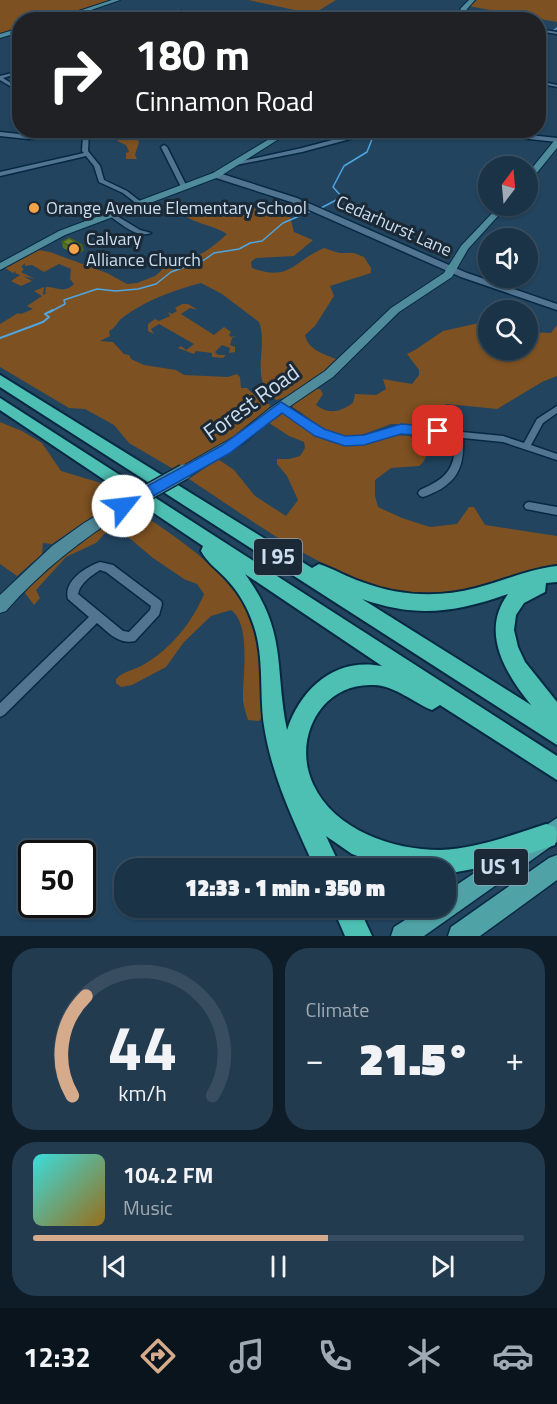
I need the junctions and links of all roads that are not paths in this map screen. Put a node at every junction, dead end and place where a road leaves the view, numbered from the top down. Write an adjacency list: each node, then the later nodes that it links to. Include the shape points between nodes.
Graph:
1 (117, 0): 3 (main road)
2 (472, 0): 4 (main road)
3 (80, 12)
4 (462, 12)
5 (85, 138): 10 (street)
6 (277, 138): 11 (main road)
7 (348, 138): 11 (street)
8 (557, 141): 12 (main road)
9 (164, 147): 15 (street)
10 (87, 154): 13 (street); 16 (street, via 97,165 103,183)
11 (236, 163): 14 (main road)
12 (538, 165)
13 (0, 174)
14 (216, 175): 15 (main road); 21 (street, Cedarhurst Lane, via 320,211)
15 (184, 187): 16 (main road)
16 (139, 203): 17 (main road)
17 (110, 214): 19 (street, via 138,232); 20 (main road, via 55,236)
18 (494, 216): 21 (main road, Forest Road, via 470,241)
19 (148, 233)
20 (0, 267)
21 (452, 270): 22 (street, Cedarhurst Lane); 25 (main road, Forest Road, via 382,322 335,369)
22 (557, 307)
23 (0, 380): 34 (highway, I 95)
24 (0, 404): 31 (highway, I 95)
25 (281, 406): 27 (street, via 320,432 345,441 404,429); 37 (main road, Forest Road, bridge, via 225,450 88,527 46,558)
26 (557, 409): 28 (street, via 540,421)
27 (459, 434): 28 (street); 30 (street, via 455,471)
28 (527, 446): 29 (street)
29 (557, 457)
30 (423, 493)
31 (156, 506): 42 (highway, I 95); 44 (highway, via 238,577 261,614 269,643 282,762)
32 (529, 506): 33 (street)
33 (557, 511)
34 (226, 524): 35 (highway, via 346,586 395,601 448,603); 41 (highway, I 95)
35 (557, 574)
36 (557, 582): 40 (highway, via 519,594 504,620 507,645 518,670)
37 (0, 606)
38 (96, 617): 38 (street, via 71,594 100,566 109,568 157,606 128,638); 39 (street)
39 (0, 711)
40 (557, 718)
41 (557, 734)
42 (549, 764): 43 (highway, via 408,686 371,674 340,680 319,693 301,720 295,748 302,786 317,812 342,835 382,854 415,861 449,862)
43 (551, 832): 46 (main road, US 1)
44 (323, 858)
45 (557, 866): 51 (main road, US 1)
46 (456, 899)
47 (350, 918): 49 (highway)
48 (429, 918): 50 (main road, US 1)
49 (358, 936)
50 (403, 936)
51 (460, 936)

